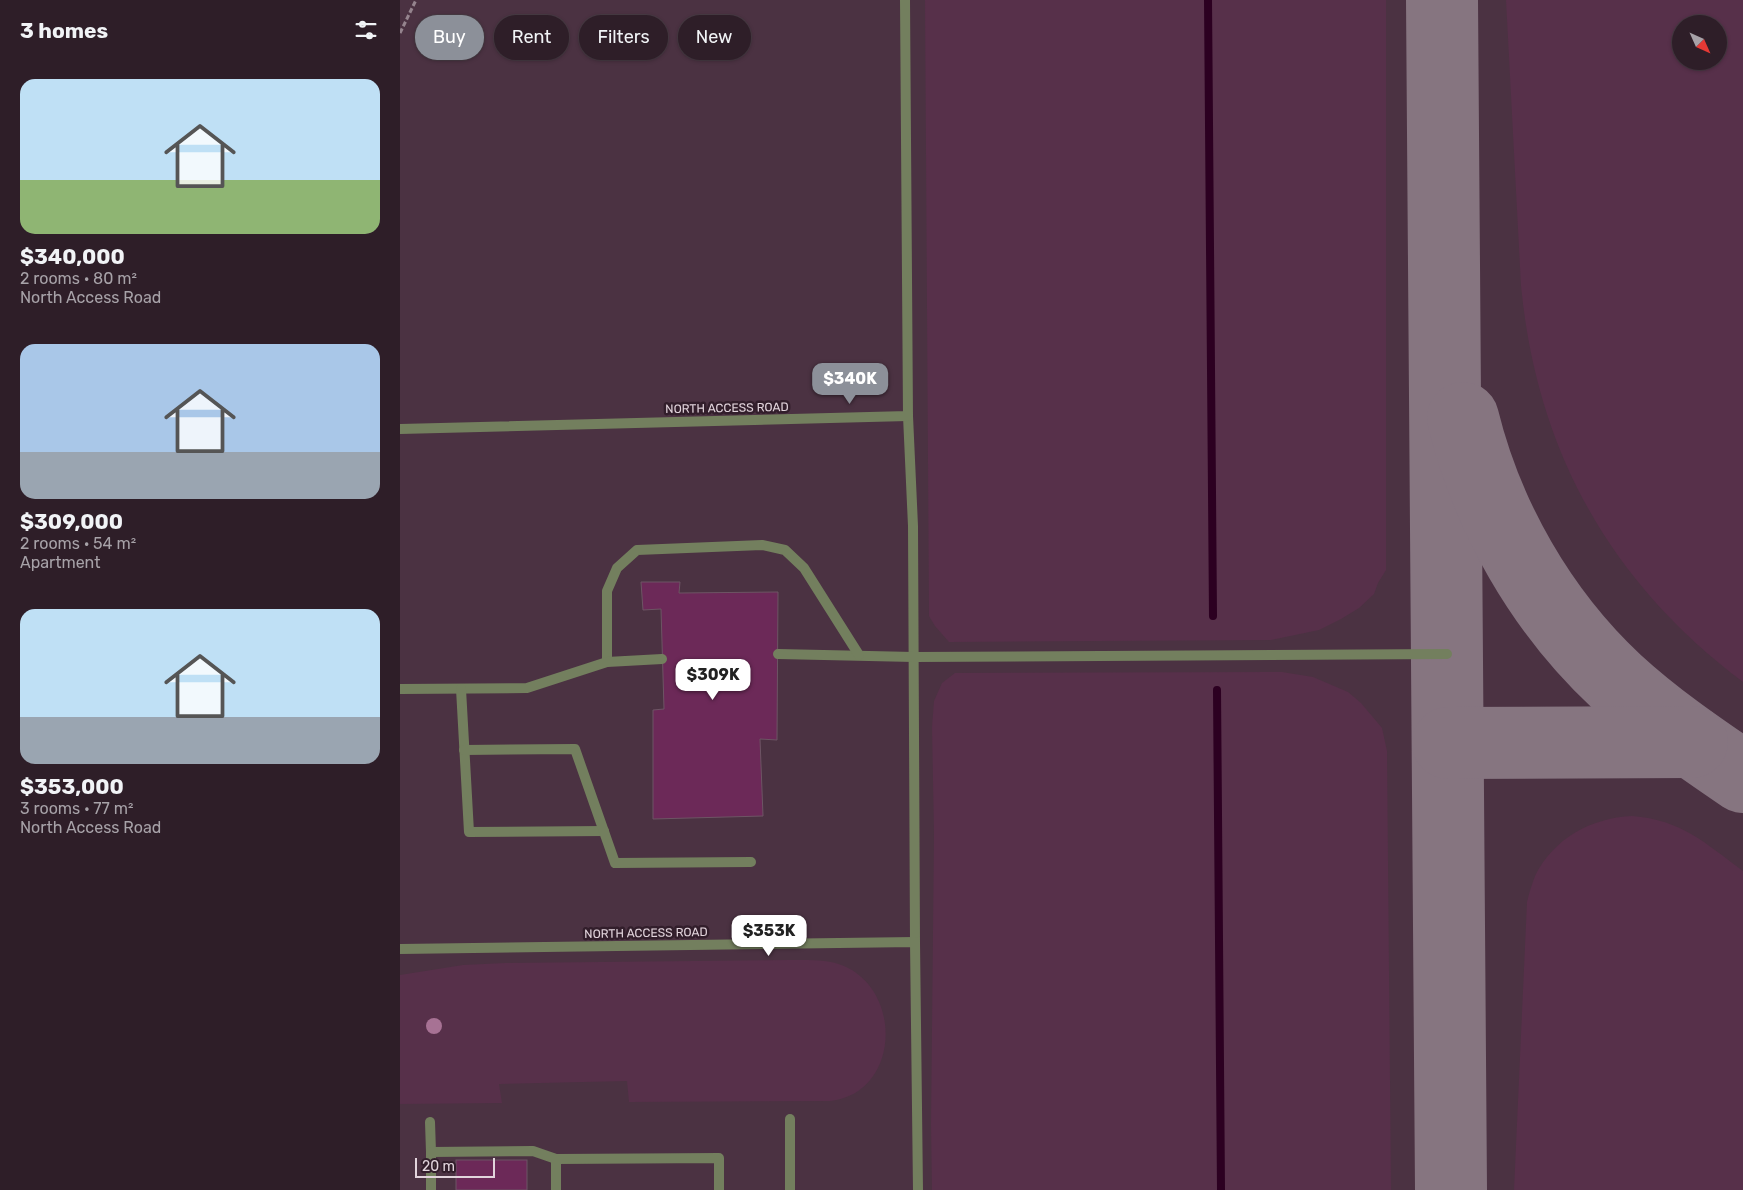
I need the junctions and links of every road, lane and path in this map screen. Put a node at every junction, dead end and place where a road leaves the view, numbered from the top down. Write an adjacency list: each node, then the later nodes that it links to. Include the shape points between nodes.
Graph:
1 (416, 0): 3 (path)
2 (906, 0): 4 (street)
3 (400, 33)
4 (908, 416): 5 (street, NORTH ACCESS ROAD); 9 (street)
5 (400, 429)
6 (778, 654): 8 (street)
7 (1447, 654): 9 (street)
8 (858, 655): 9 (street); 11 (street, via 804,568 785,550 762,545 637,550 617,568 607,591)
9 (914, 656): 17 (street)
10 (662, 659): 11 (street)
11 (607, 662): 13 (street, via 527,688)
12 (400, 689): 13 (street)
13 (461, 689): 14 (street)
14 (464, 750): 15 (street, via 575,749); 15 (street, via 469,832)
15 (604, 831): 16 (street, via 615,863)
16 (751, 862)
17 (915, 942): 18 (street, NORTH ACCESS ROAD); 27 (street)
18 (400, 949)
19 (790, 1120): 26 (street)
20 (430, 1122): 21 (street)
21 (431, 1152): 22 (street, via 533,1151); 23 (street)
22 (556, 1159): 24 (street); 25 (street, via 720,1158)
23 (431, 1190)
24 (556, 1190)
25 (719, 1190)
26 (790, 1190)
27 (918, 1190)

